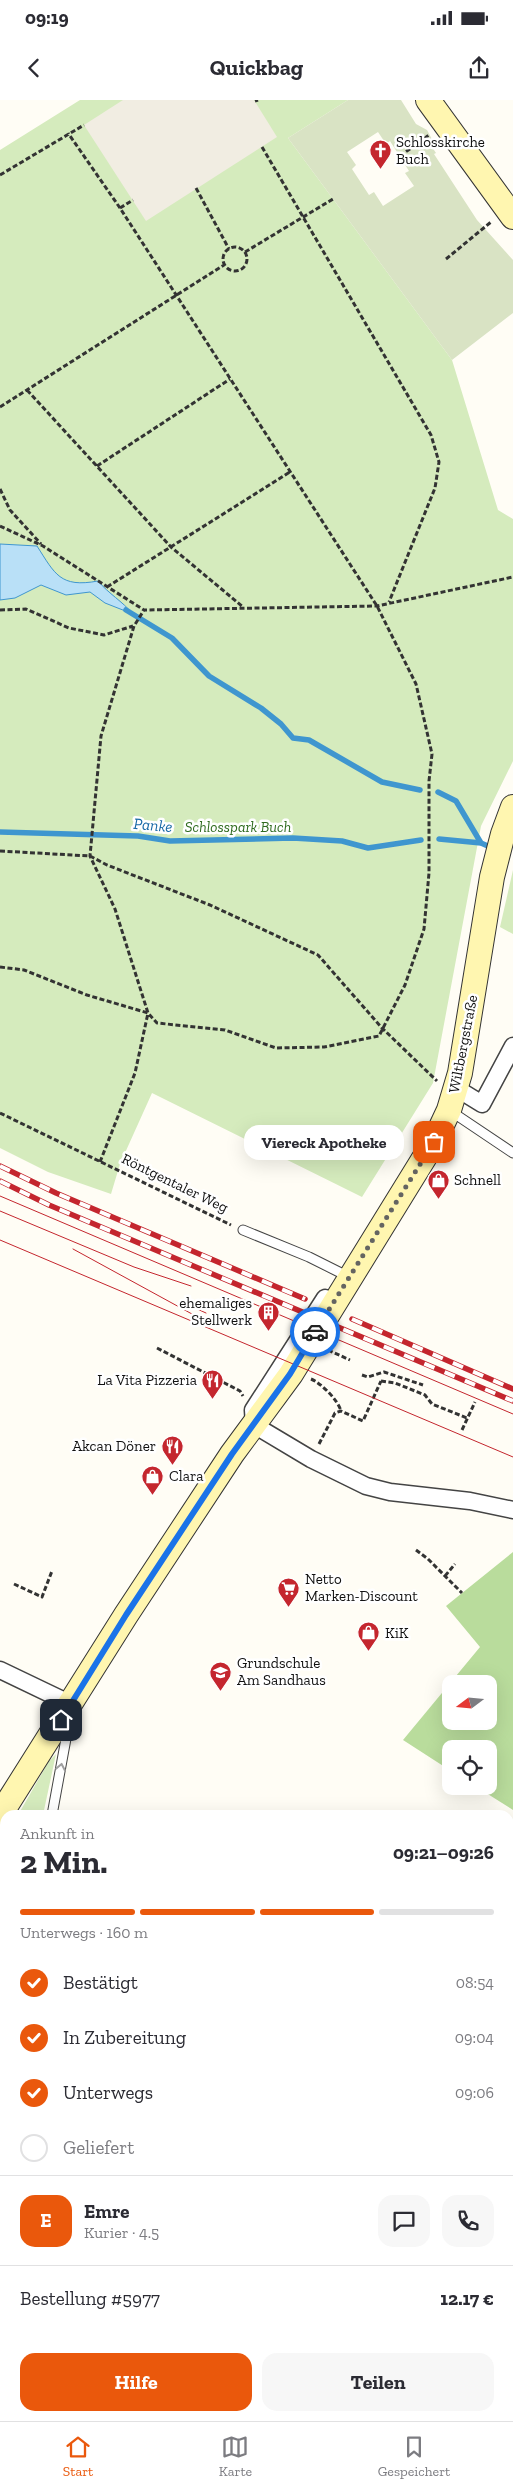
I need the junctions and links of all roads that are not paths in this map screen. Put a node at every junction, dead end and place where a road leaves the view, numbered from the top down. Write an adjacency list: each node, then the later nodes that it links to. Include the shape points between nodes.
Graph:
1 (428, 100): 2 (main road)
2 (502, 220)
3 (513, 807): 5 (main road, Wiltbergstraße, via 492,877)
4 (513, 1046): 5 (street, via 482,1104)
5 (453, 1099): 6 (lane); 7 (main road, Wiltbergstraße)
6 (513, 1153)
7 (416, 1172): 9 (street, via 396,1186); 10 (main road, Wiltbergstraße, via 290,1374)
8 (243, 1230): 9 (lane)
9 (341, 1273): 10 (street, via 253,1410)
10 (254, 1425): 11 (street, via 311,1459 366,1486); 13 (main road, Wiltbergstraße, via 126,1615)
11 (513, 1510)
12 (0, 1670): 13 (street)
13 (72, 1704): 14 (main road, Wiltbergstraße); 15 (lane, one-way to 13)
14 (3, 1810)
15 (53, 1810)

